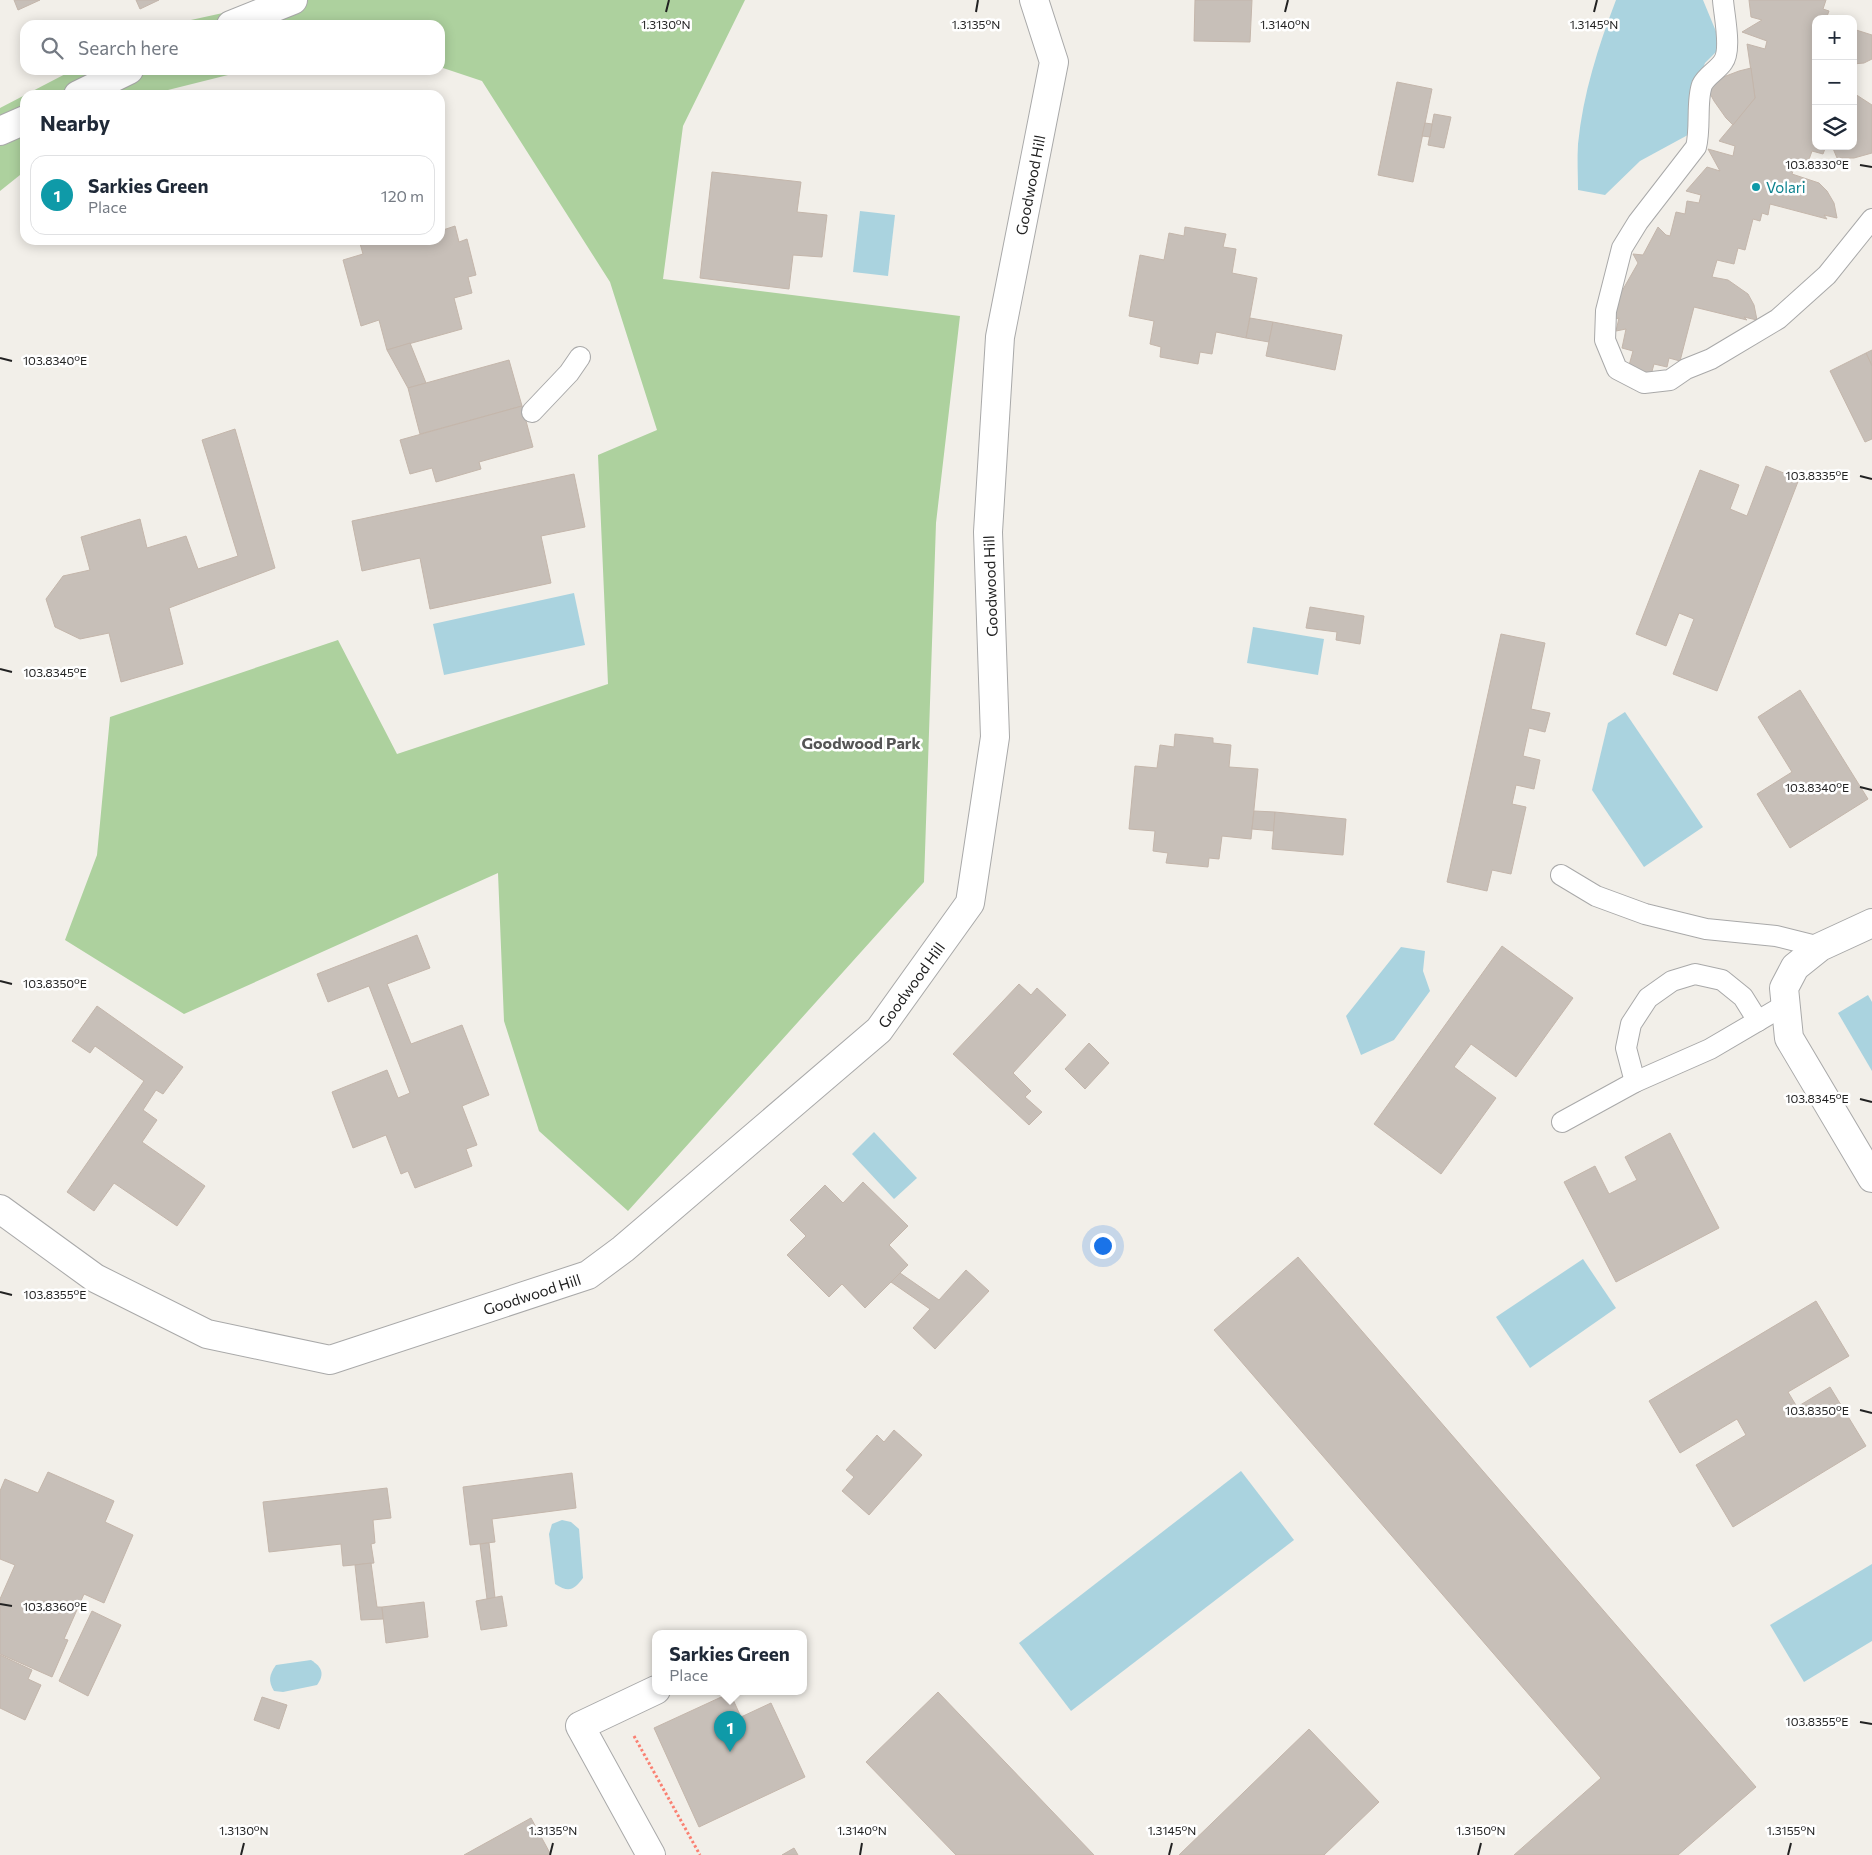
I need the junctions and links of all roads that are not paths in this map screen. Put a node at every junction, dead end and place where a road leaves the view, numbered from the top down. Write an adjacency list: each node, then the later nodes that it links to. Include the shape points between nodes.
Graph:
1 (293, 0): 4 (street)
2 (1034, 0): 20 (street, Goodwood Hill, via 1054,62 1000,337 988,532 994,737 970,903 878,1030 623,1249 588,1275 330,1360 207,1334 95,1278)
3 (1723, 0): 9 (lane, via 1725,59 1702,84 1696,147 1622,248 1606,311 1605,340 1617,369 1644,383 1670,380 1711,359 1778,319 1827,275)
4 (243, 20)
5 (119, 75): 6 (street)
6 (88, 90)
7 (20, 122): 8 (street)
8 (0, 131)
9 (1872, 219)
10 (580, 357): 11 (lane)
11 (532, 412)
12 (1561, 875): 14 (lane, via 1596,896 1646,914 1706,929 1776,936)
13 (1872, 923): 14 (street)
14 (1820, 947): 15 (street, via 1795,967 1784,988)
15 (1785, 1005): 16 (lane); 19 (street, via 1789,1038)
16 (1758, 1020): 17 (lane, via 1710,1049); 17 (lane, via 1743,997 1722,980 1695,974 1672,980 1648,998 1631,1024 1626,1048)
17 (1635, 1082): 18 (lane)
18 (1562, 1122)
19 (1872, 1178)
20 (0, 1209)
21 (652, 1692): 22 (street, via 580,1726)
22 (651, 1855)

